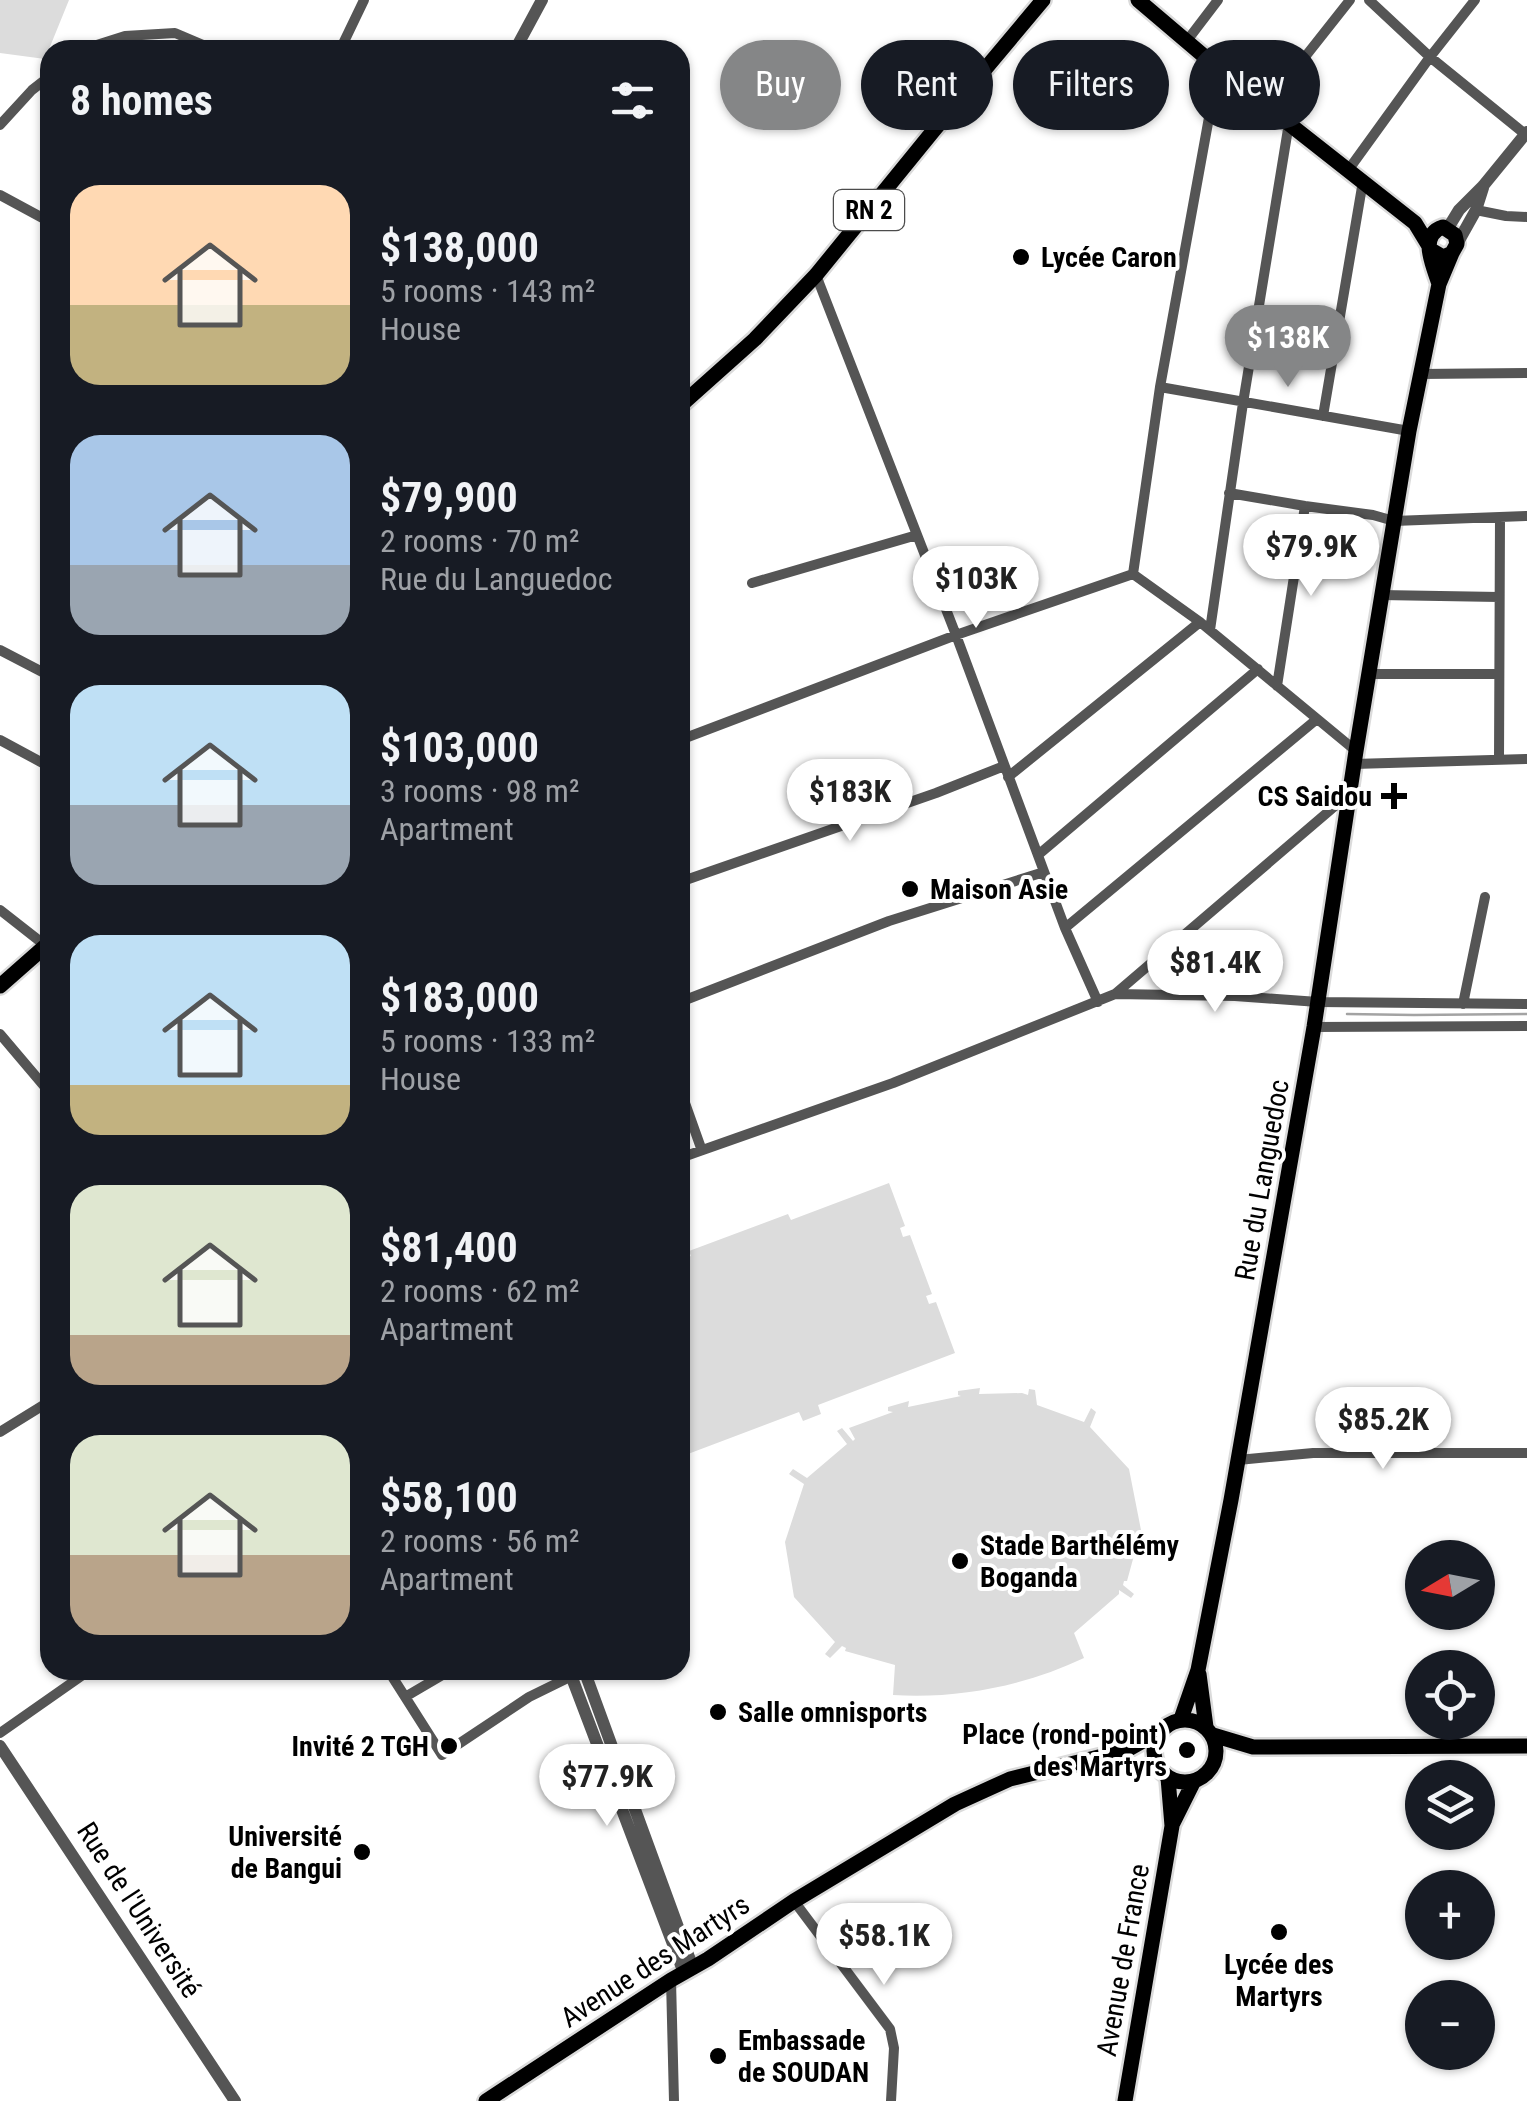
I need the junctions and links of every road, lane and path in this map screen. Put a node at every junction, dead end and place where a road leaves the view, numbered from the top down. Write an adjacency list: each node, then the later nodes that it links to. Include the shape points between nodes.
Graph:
1 (364, 0): 11 (street)
2 (542, 0): 12 (street)
3 (1043, 0): 34 (main road, RN 2)
4 (1138, 0): 14 (main road)
5 (1218, 0): 14 (street)
6 (1350, 0): 13 (street)
7 (1369, 0): 16 (street)
8 (1475, 0): 16 (street)
9 (112, 40): 10 (street, via 174,33)
10 (191, 40)
11 (345, 40)
12 (520, 40)
13 (1318, 40)
14 (1186, 42): 15 (main road)
15 (1189, 44)
16 (1430, 57): 22 (street); 23 (street)
17 (40, 88): 18 (street)
18 (0, 125)
19 (1207, 130): 38 (street)
20 (1288, 130): 40 (street)
21 (1299, 130): 23 (main road)
22 (1526, 133): 25 (street)
23 (1349, 170): 24 (main road)
24 (1364, 181): 30 (main road); 41 (street)
25 (1483, 186): 27 (street); 31 (street)
26 (0, 195): 28 (street)
27 (1476, 210): 29 (street); 33 (street)
28 (40, 217)
29 (1527, 217)
30 (1415, 223): 31 (main road); 32 (main road)
31 (1444, 228): 32 (main road, via 1432,233); 33 (main road, via 1456,235)
32 (1430, 248): 33 (main road, via 1438,256); 35 (main road)
33 (1455, 249): 35 (main road, Rue du Languedoc)
34 (816, 276): 39 (main road, RN 2); 48 (street)
35 (1440, 284): 37 (main road, Rue du Languedoc)
36 (1527, 373): 37 (street)
37 (1420, 374): 42 (main road, Rue du Languedoc)
38 (1160, 387): 40 (street); 49 (street)
39 (690, 397)
40 (1243, 402): 41 (street); 43 (street)
41 (1323, 416): 42 (street)
42 (1409, 431): 47 (main road, Rue du Languedoc)
43 (1229, 492): 44 (street); 54 (street)
44 (1305, 506): 47 (street); 61 (street)
45 (1527, 516): 46 (street)
46 (1500, 517): 47 (street); 52 (street)
47 (1394, 520): 51 (main road, Rue du Languedoc)
48 (917, 534): 50 (street); 55 (street)
49 (1133, 574): 53 (street); 55 (street)
50 (752, 582)
51 (1381, 596): 52 (street); 59 (main road, Rue du Languedoc)
52 (1499, 597): 60 (street)
53 (1200, 622): 54 (street); 69 (street)
54 (1210, 630): 57 (street)
55 (956, 636): 63 (street); 69 (street)
56 (0, 650): 58 (street)
57 (1258, 670): 61 (street); 71 (street)
58 (40, 671)
59 (1368, 674): 60 (street); 65 (main road, Rue du Languedoc)
60 (1499, 674): 66 (street)
61 (1277, 686): 62 (street)
62 (1317, 719): 65 (street); 76 (street)
63 (690, 736)
64 (0, 740): 68 (street)
65 (1355, 758): 66 (street); 70 (main road, Rue du Languedoc)
66 (1498, 759): 67 (street)
67 (1527, 759)
68 (40, 762)
69 (1006, 771): 71 (street); 73 (street)
70 (1350, 794): 80 (street); 83 (main road, Rue du Languedoc)
71 (1038, 854): 72 (street)
72 (1044, 872): 76 (street); 81 (street, via 889,920)
73 (690, 879)
74 (1485, 897): 84 (street)
75 (0, 910): 77 (street)
76 (1065, 928): 82 (street)
77 (40, 938)
78 (40, 951): 79 (main road)
79 (0, 986)
80 (1114, 994): 82 (street); 83 (street)
81 (690, 998)
82 (1098, 1002): 91 (street, via 893,1083)
83 (1318, 1002): 84 (street); 87 (main road, Rue du Languedoc)
84 (1464, 1004): 85 (street)
85 (1527, 1004)
86 (1527, 1026): 87 (street)
87 (1314, 1027): 96 (main road, Rue du Languedoc)
88 (0, 1034): 89 (street)
89 (40, 1081)
90 (690, 1118): 91 (street)
91 (701, 1148): 92 (street)
92 (690, 1153)
93 (40, 1407): 94 (street)
94 (0, 1432)
95 (1527, 1453): 96 (street, via 1312,1453)
96 (1238, 1460): 97 (main road, Rue du Languedoc)
97 (1198, 1670): 104 (main road, Rue du Languedoc); 105 (main road, Rue du Languedoc)
98 (76, 1680): 107 (street)
99 (394, 1680): 103 (street)
100 (434, 1680): 103 (street)
101 (562, 1680): 103 (street, via 442,1755)
102 (580, 1680): 118 (street)
103 (405, 1697)
104 (1181, 1719): 105 (main road); 106 (main road)
105 (1209, 1731): 110 (main road); 113 (main road, via 1217,1750)
106 (1159, 1732): 111 (main road, Avenue des Martyrs); 112 (main road)
107 (0, 1733)
108 (0, 1746): 119 (street, Rue de l'Université)
109 (1527, 1746): 110 (main road)
110 (1254, 1748): 113 (main road)
111 (1127, 1750): 112 (main road); 117 (main road, Avenue des Martyrs, via 996,1785)
112 (1156, 1763): 114 (main road)
113 (1214, 1764): 115 (main road)
114 (1168, 1778): 115 (main road); 116 (main road, Avenue de France)
115 (1194, 1781): 116 (main road, Avenue de France)
116 (1172, 1826): 123 (main road, Avenue de France)
117 (794, 1901): 118 (main road, Avenue des Martyrs); 122 (street, via 890,2029)
118 (683, 1974): 120 (main road, Avenue des Martyrs); 121 (street)
119 (236, 2101)
120 (486, 2101)
121 (674, 2101)
122 (891, 2101)
123 (1124, 2101)

